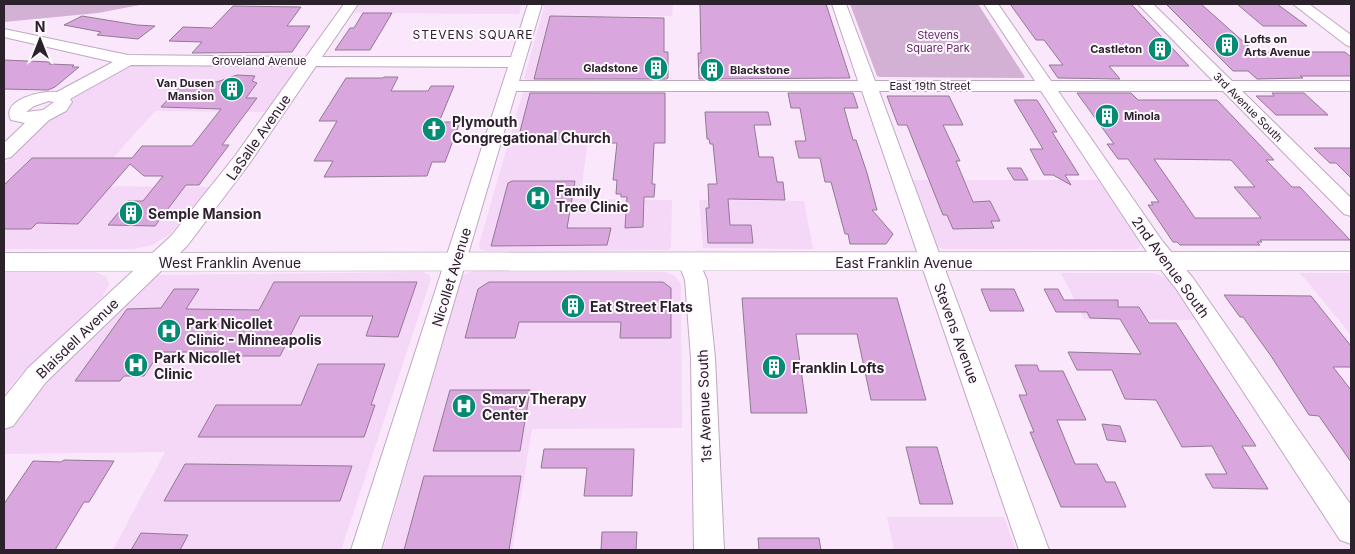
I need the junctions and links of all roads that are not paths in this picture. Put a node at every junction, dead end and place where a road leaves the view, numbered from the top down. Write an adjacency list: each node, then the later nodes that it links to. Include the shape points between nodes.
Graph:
1 (352, 4): 10 (street, LaSalle Avenue)
2 (535, 4): 11 (street, Nicollet Avenue)
3 (839, 4): 13 (street, Stevens Avenue)
4 (991, 4): 14 (street, 2nd Avenue South)
5 (1145, 4): 15 (street, 3rd Avenue South)
6 (1300, 4): 8 (street)
7 (4, 33): 9 (street, Groveland Avenue)
8 (1351, 42)
9 (128, 60): 10 (street, Groveland Avenue); 17 (street)
10 (312, 62): 11 (street, Groveland Avenue); 25 (street, LaSalle Avenue, via 217,195 179,242)
11 (517, 62): 12 (street, Nicollet Avenue)
12 (510, 86): 13 (street, East 19th Street); 26 (street, Nicollet Avenue)
13 (868, 86): 14 (street, East 19th Street); 22 (street, Stevens Avenue)
14 (1046, 86): 15 (street, East 19th Street); 28 (street, 2nd Avenue South)
15 (1228, 86): 16 (street, East 19th Street); 21 (street, 3rd Avenue South)
16 (1351, 86)
17 (60, 97): 18 (street, via 42,97); 19 (street, via 62,105)
18 (11, 106): 19 (street, via 22,117)
19 (44, 115): 20 (street)
20 (4, 153)
21 (1351, 209)
22 (930, 261): 27 (main road, East Franklin Avenue); 28 (main road, East Franklin Avenue); 33 (street, Stevens Avenue)
23 (1351, 261): 28 (main road, East Franklin Avenue)
24 (4, 262): 25 (main road, West Franklin Avenue)
25 (155, 262): 26 (main road, West Franklin Avenue); 29 (street, Blaisdell Avenue, via 37,376)
26 (456, 262): 27 (main road, East Franklin Avenue); 31 (street, Nicollet Avenue)
27 (689, 262): 32 (street, 1st Avenue South, via 696,280 703,358)
28 (1166, 262): 30 (street, 2nd Avenue South)
29 (4, 418)
30 (1351, 530)
31 (366, 550)
32 (709, 550)
33 (1034, 550)

